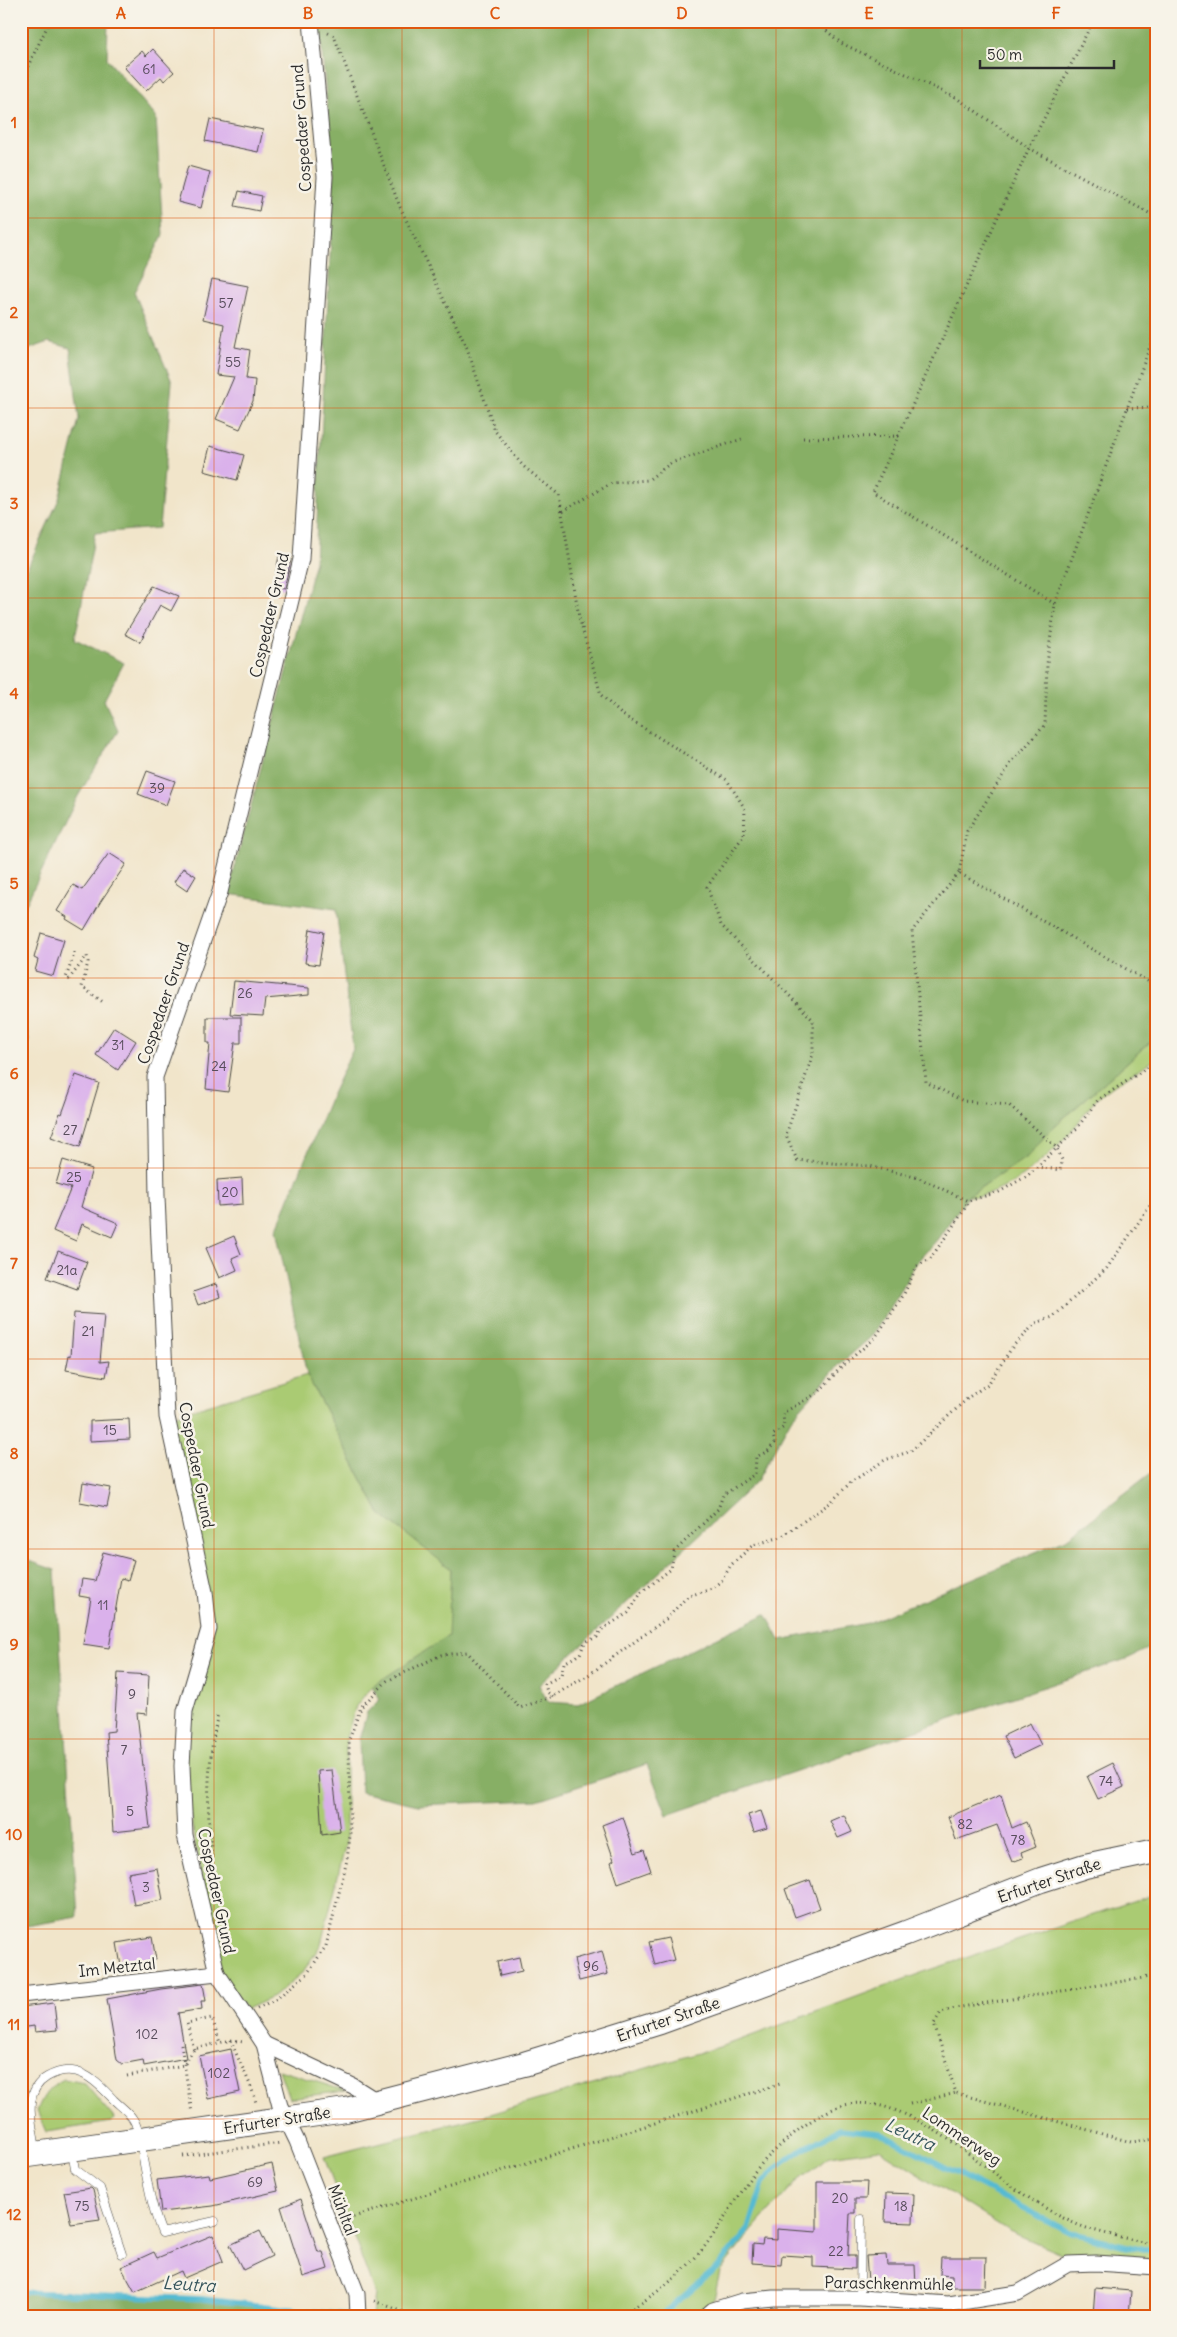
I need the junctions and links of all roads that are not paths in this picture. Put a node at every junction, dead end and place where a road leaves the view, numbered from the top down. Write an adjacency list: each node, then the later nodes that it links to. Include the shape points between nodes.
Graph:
1 (311, 22): 3 (street, Cospedaer Grund, via 325,177 301,559 220,892 156,1077 157,1197 167,1417 205,1592 209,1628 185,1711 182,1766 185,1835)
2 (1156, 1851): 6 (main road, Erfurter Straße, via 1085,1866 1042,1880 906,1933 593,2044)
3 (217, 1973): 4 (street, Im Metztal); 5 (street, Cospedaer Grund)
4 (21, 1995)
5 (264, 2044): 6 (street, via 353,2086); 7 (street, Cospedaer Grund)
6 (380, 2103): 7 (main road, Erfurter Straße)
7 (286, 2120): 8 (main road, Erfurter Straße); 16 (street, Mühltal, via 357,2294)
8 (140, 2140): 9 (main road); 10 (lane, via 133,2119 90,2076 66,2070 42,2080 34,2090 30,2102); 12 (lane, via 154,2213 162,2233)
9 (72, 2150): 10 (main road); 13 (lane, via 76,2169 100,2188)
10 (29, 2156)
11 (862, 2219): 15 (lane)
12 (215, 2221)
13 (122, 2254)
14 (1156, 2267): 15 (street, Paraschkenmühle, via 1068,2264 1018,2293 948,2304)
15 (860, 2298): 17 (street, Paraschkenmühle, via 742,2301 713,2310)
16 (358, 2316)
17 (706, 2316)

